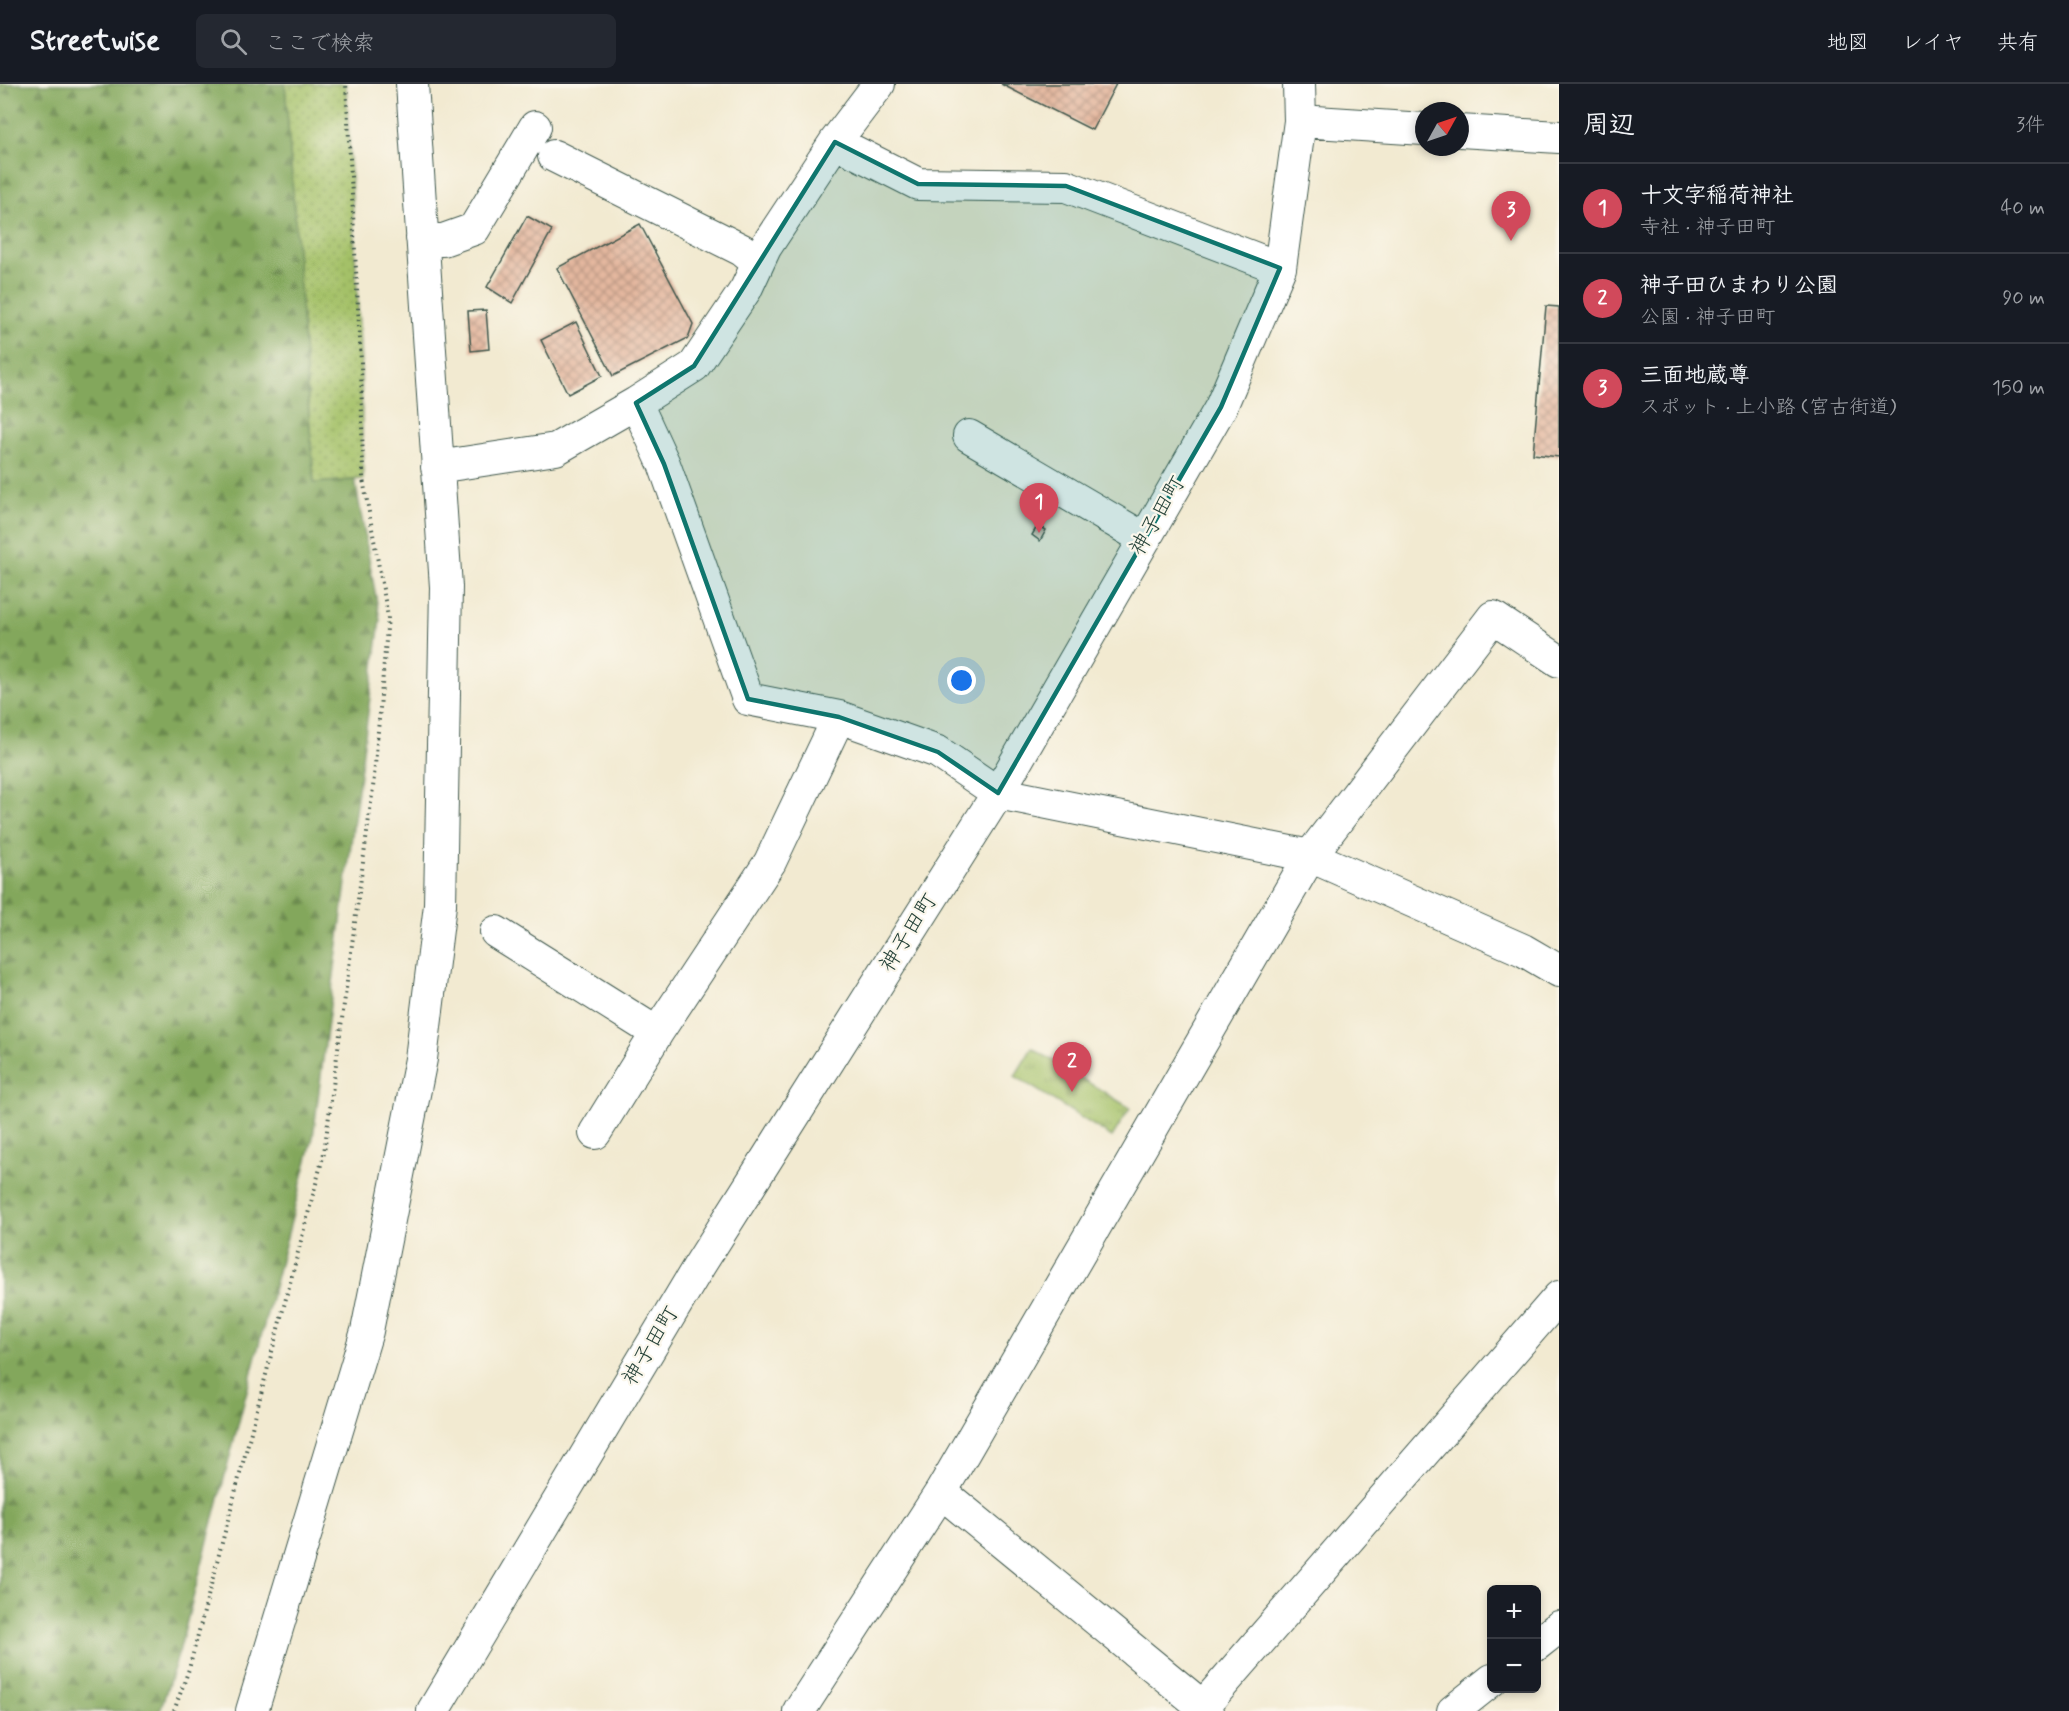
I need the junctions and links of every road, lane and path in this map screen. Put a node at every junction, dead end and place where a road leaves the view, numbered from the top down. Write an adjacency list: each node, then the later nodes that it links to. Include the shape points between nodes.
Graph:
1 (346, 84): 33 (path, via 363,479 388,617 373,788 324,1153 189,1669)
2 (412, 84): 12 (street)
3 (879, 84): 10 (street)
4 (1299, 84): 5 (street, 神子田町)
5 (1300, 121): 7 (street); 14 (street, 神子田町)
6 (535, 127): 12 (street, via 474,229 442,240)
7 (1415, 128)
8 (1469, 132): 9 (street)
9 (1559, 137)
10 (835, 142): 13 (street); 14 (street, via 918,184 1066,186)
11 (554, 156): 13 (street, via 742,250)
12 (422, 238): 17 (street)
13 (758, 263): 15 (street, via 746,289 694,366)
14 (1280, 268): 18 (street, 神子田町, via 1221,407)
15 (636, 404): 17 (street, via 556,448); 20 (street, via 663,464 748,699)
16 (969, 436): 18 (street)
17 (437, 467): 34 (street, via 446,587 440,905 421,1059 367,1331)
18 (1144, 539): 21 (street, 神子田町)
19 (1559, 662): 22 (street, via 1493,617)
20 (839, 717): 21 (street, via 938,752); 25 (street, via 770,862)
21 (998, 793): 22 (street); 35 (street, 神子田町, via 699,1266)
22 (1310, 856): 24 (street, via 1523,950); 28 (street)
23 (496, 932): 25 (street)
24 (1559, 971)
25 (657, 1033): 26 (street)
26 (595, 1133)
27 (1559, 1296): 32 (street)
28 (941, 1492): 32 (street); 36 (street)
29 (1559, 1627): 30 (street)
30 (1541, 1641)
31 (1487, 1683): 37 (street)
32 (1203, 1710)
33 (174, 1711)
34 (252, 1711)
35 (433, 1711)
36 (799, 1711)
37 (1453, 1711)

